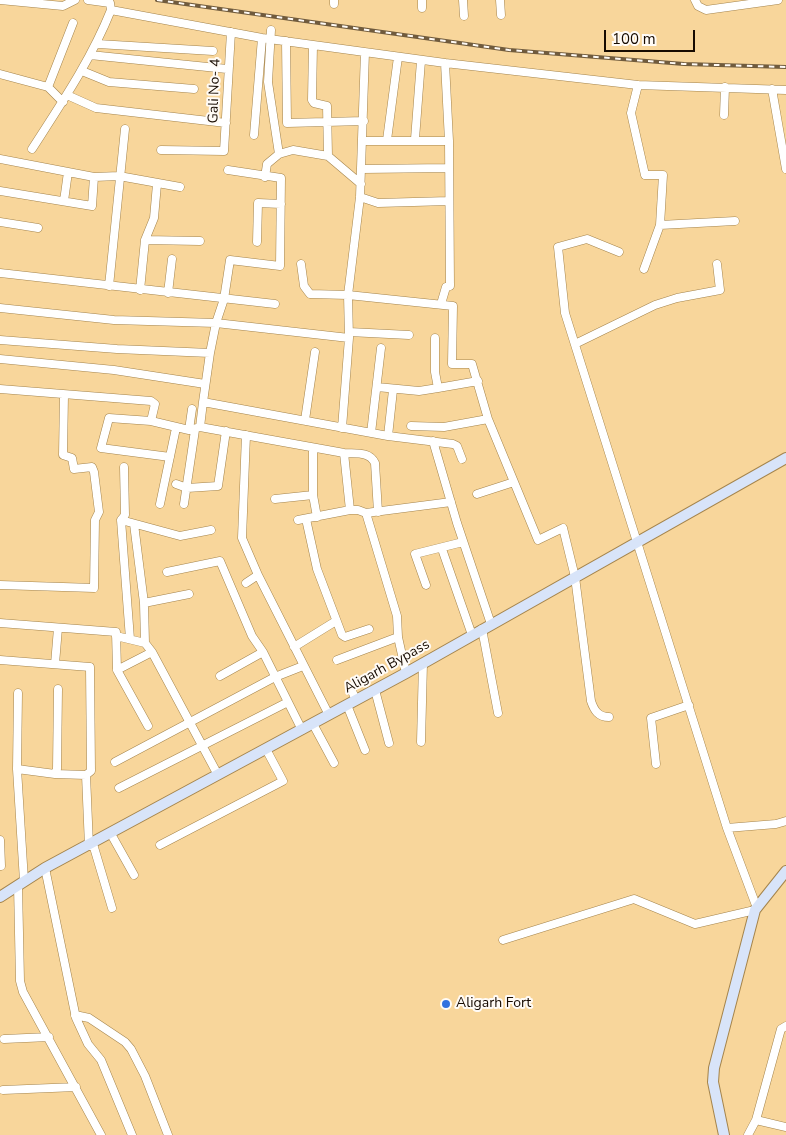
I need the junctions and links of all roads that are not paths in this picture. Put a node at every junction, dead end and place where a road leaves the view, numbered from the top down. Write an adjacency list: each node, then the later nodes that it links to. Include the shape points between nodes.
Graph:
1 (0, 0): 2 (street, via 63,6)
2 (75, 0)
3 (88, 0): 8 (street, via 110,4)
4 (462, 0): 10 (street)
5 (500, 0): 9 (street)
6 (695, 0): 7 (street, via 706,10)
7 (778, 0)
8 (111, 10): 12 (street); 15 (street)
9 (501, 15)
10 (464, 16)
11 (73, 24): 27 (street)
12 (231, 32): 13 (street); 23 (street, Gali No- 4)
13 (267, 35): 14 (street); 38 (street); 45 (street, via 268,82)
14 (286, 41): 16 (street); 35 (street, via 287,123)
15 (98, 44): 17 (street); 19 (street)
16 (313, 45): 18 (street); 35 (street, via 312,100 327,106)
17 (213, 51)
18 (365, 52): 20 (street); 34 (street)
19 (90, 55): 23 (street); 24 (street)
20 (398, 57): 21 (street); 40 (street)
21 (421, 61): 22 (street); 39 (street)
22 (445, 64): 26 (street); 42 (street)
23 (227, 69): 36 (street, Gali No- 4)
24 (82, 71): 30 (street, via 109,82); 32 (street)
25 (0, 74): 27 (street)
26 (638, 85): 28 (street); 66 (street, via 631,113 645,175 663,175)
27 (48, 87): 32 (street)
28 (725, 87): 29 (street); 33 (street)
29 (772, 88): 31 (street); 50 (street)
30 (194, 90)
31 (786, 90)
32 (65, 98): 36 (street, via 96,108); 43 (street)
33 (724, 116)
34 (364, 121): 35 (street); 41 (street)
35 (327, 122): 46 (street)
36 (226, 123): 44 (street, Gali No- 4, via 224,151)
37 (125, 129): 53 (street)
38 (254, 135)
39 (415, 139): 40 (street); 42 (street)
40 (387, 140): 41 (street)
41 (363, 141): 49 (street)
42 (449, 141): 48 (street)
43 (32, 149)
44 (161, 150)
45 (279, 154): 46 (street, via 293,150); 55 (street, via 267,164)
46 (328, 156): 57 (street)
47 (0, 159): 52 (street)
48 (449, 168): 49 (street); 62 (street)
49 (362, 169): 57 (street)
50 (786, 169)
51 (228, 170): 55 (street)
52 (68, 172): 54 (street); 61 (street)
53 (119, 176): 54 (street); 56 (street); 77 (street)
54 (94, 177): 61 (street, via 92,206)
55 (265, 177): 63 (street, via 281,178)
56 (157, 184): 58 (street); 68 (street, via 154,218)
57 (361, 184): 60 (street)
58 (180, 187)
59 (0, 191): 61 (street)
60 (360, 197): 62 (street, via 378,203); 80 (street)
61 (64, 201)
62 (449, 201): 83 (street, via 450,286 446,287)
63 (281, 204): 70 (street, via 258,203); 81 (street, via 280,266 230,260)
64 (735, 221): 66 (street)
65 (0, 222): 67 (street)
66 (660, 225): 75 (street)
67 (38, 228)
68 (145, 240): 69 (street); 78 (street)
69 (200, 241)
70 (257, 242)
71 (619, 252): 90 (street, via 587,239 558,247 565,313)
72 (172, 259): 79 (street)
73 (301, 264): 80 (street, via 307,292)
74 (717, 264): 90 (street, via 720,290 677,298 655,306)
75 (644, 269)
76 (0, 273): 77 (street)
77 (109, 286): 78 (street)
78 (140, 290): 79 (street)
79 (168, 293): 81 (street)
80 (348, 295): 83 (street); 86 (street)
81 (224, 299): 82 (street); 85 (street)
82 (275, 304)
83 (441, 304): 95 (street, via 453,306 452,364 472,364)
84 (0, 308): 85 (street, via 114,320)
85 (216, 324): 86 (street); 93 (street)
86 (349, 335): 87 (street); 109 (street)
87 (409, 335)
88 (435, 338): 98 (street)
89 (0, 340): 93 (street)
90 (575, 344): 139 (street)
91 (381, 348): 97 (street)
92 (315, 352): 105 (street)
93 (210, 353): 96 (street)
94 (0, 359): 96 (street, via 114,370)
95 (478, 381): 98 (street); 104 (street)
96 (206, 384): 102 (street)
97 (377, 387): 100 (street); 112 (street)
98 (438, 388): 100 (street)
99 (0, 389): 101 (street)
100 (393, 390): 114 (street)
101 (64, 395): 106 (street, via 151,401 155,404); 145 (street, via 63,455 72,458 74,469 92,467 94,472 99,512 95,520 94,588)
102 (203, 402): 105 (street); 110 (street)
103 (192, 409): 110 (street)
104 (488, 419): 107 (street, via 444,427); 122 (street)
105 (305, 420): 109 (street)
106 (151, 421): 108 (street); 118 (street, via 109,418 101,448)
107 (411, 426)
108 (176, 428): 110 (street); 118 (street)
109 (342, 428): 112 (street)
110 (195, 429): 111 (street); 124 (street)
111 (226, 431): 113 (street); 124 (street, via 218,486)
112 (371, 433): 114 (street)
113 (246, 434): 116 (street); 142 (street, via 242,538)
114 (388, 436): 115 (street)
115 (433, 440): 120 (street, via 456,446); 128 (street)
116 (312, 448): 117 (street); 126 (street)
117 (344, 453): 131 (street); 132 (street, via 366,454 373,458)
118 (170, 457): 129 (street)
119 (786, 458): 139 (main road, Aligarh Bypass)
120 (462, 459)
121 (124, 468): 135 (street, via 125,515)
122 (514, 482): 125 (street); 143 (street, via 538,540 563,528)
123 (176, 484): 124 (street)
124 (187, 488): 130 (street)
125 (477, 494)
126 (313, 495): 127 (street); 134 (street)
127 (275, 499)
128 (450, 502): 132 (street); 138 (street)
129 (160, 504)
130 (184, 504)
131 (350, 510): 133 (street); 134 (street)
132 (378, 512): 133 (street)
133 (366, 514): 156 (street, via 397,616)
134 (317, 517): 149 (street, via 302,519)
135 (121, 520): 136 (street); 157 (street)
136 (134, 524): 137 (street, via 180,536); 148 (street)
137 (211, 530)
138 (463, 542): 140 (street); 151 (street)
139 (636, 542): 143 (main road, Aligarh Bypass); 177 (street)
140 (442, 549): 146 (street, via 415,554); 154 (street)
141 (167, 572): 161 (street, via 220,561 252,636)
142 (258, 575): 144 (street); 159 (street)
143 (575, 577): 151 (main road, Aligarh Bypass); 180 (street, via 591,701 598,714)
144 (246, 582)
145 (0, 585)
146 (426, 585)
147 (189, 594): 148 (street)
148 (144, 603): 158 (street)
149 (336, 620): 153 (street, via 343,637); 159 (street)
150 (0, 623): 152 (street)
151 (486, 626): 154 (main road, Aligarh Bypass); 178 (street)
152 (58, 628): 155 (street, via 116,632); 165 (street)
153 (369, 629)
154 (472, 635): 164 (main road, Aligarh Bypass)
155 (116, 636): 157 (street); 167 (street)
156 (398, 637): 163 (street); 168 (street)
157 (130, 639): 158 (street)
158 (145, 642): 160 (street)
159 (294, 647): 166 (street)
160 (152, 652): 167 (street); 181 (street)
161 (263, 652): 169 (street); 170 (street)
162 (0, 660): 165 (street)
163 (337, 660)
164 (423, 663): 168 (main road, Aligarh Bypass); 185 (street)
165 (55, 664): 195 (street, via 90,667 91,771)
166 (303, 666): 170 (street); 179 (street)
167 (117, 670): 183 (street)
168 (406, 673): 173 (main road, Aligarh Bypass)
169 (220, 676)
170 (275, 677): 175 (street); 181 (street)
171 (58, 689): 194 (street)
172 (351, 689): 176 (street)
173 (374, 690): 176 (main road, Aligarh Bypass); 186 (street)
174 (18, 692): 193 (street)
175 (288, 702): 184 (street); 187 (street)
176 (352, 703): 179 (main road, Aligarh Bypass); 189 (street)
177 (690, 705): 192 (street, via 651,718); 199 (street)
178 (498, 712)
179 (329, 715): 182 (main road, Aligarh Bypass)
180 (609, 717)
181 (190, 723): 187 (street); 190 (street)
182 (313, 724): 184 (main road, Aligarh Bypass); 191 (street)
183 (148, 726)
184 (302, 730): 188 (main road, Aligarh Bypass)
185 (421, 742)
186 (389, 743)
187 (202, 746): 196 (street); 197 (street)
188 (266, 749): 196 (main road, Aligarh Bypass); 203 (street, via 283,781)
189 (366, 750)
190 (115, 762)
191 (334, 763)
192 (656, 764)
193 (17, 769): 194 (street); 208 (street)
194 (55, 774): 195 (street)
195 (86, 775): 202 (street)
196 (218, 775): 200 (main road, Aligarh Bypass)
197 (119, 788)
198 (786, 821): 199 (street)
199 (727, 828): 211 (street)
200 (111, 834): 202 (main road, Aligarh Bypass); 207 (street)
201 (0, 840): 204 (street)
202 (91, 844): 205 (main road, Aligarh Bypass); 210 (street)
203 (160, 845)
204 (1, 866)
205 (45, 868): 208 (main road, Aligarh Bypass); 213 (street)
206 (786, 871): 211 (main road)
207 (134, 875)
208 (21, 883): 209 (main road, Aligarh Bypass); 215 (street, via 20,981)
209 (1, 896)
210 (112, 908)
211 (756, 909): 212 (street, via 695,924 634,899); 224 (main road, via 714,1068 713,1082)
212 (503, 940)
213 (75, 1015): 222 (street, via 85,1039 101,1060); 223 (street, via 89,1018 131,1049)
214 (786, 1026): 219 (street, via 782,1029)
215 (49, 1037): 216 (street); 217 (street)
216 (4, 1039)
217 (76, 1087): 218 (street); 221 (street)
218 (3, 1090)
219 (756, 1120): 220 (street); 225 (street)
220 (786, 1128)
221 (101, 1135)
222 (132, 1135)
223 (168, 1135)
224 (724, 1135)
225 (748, 1135)

